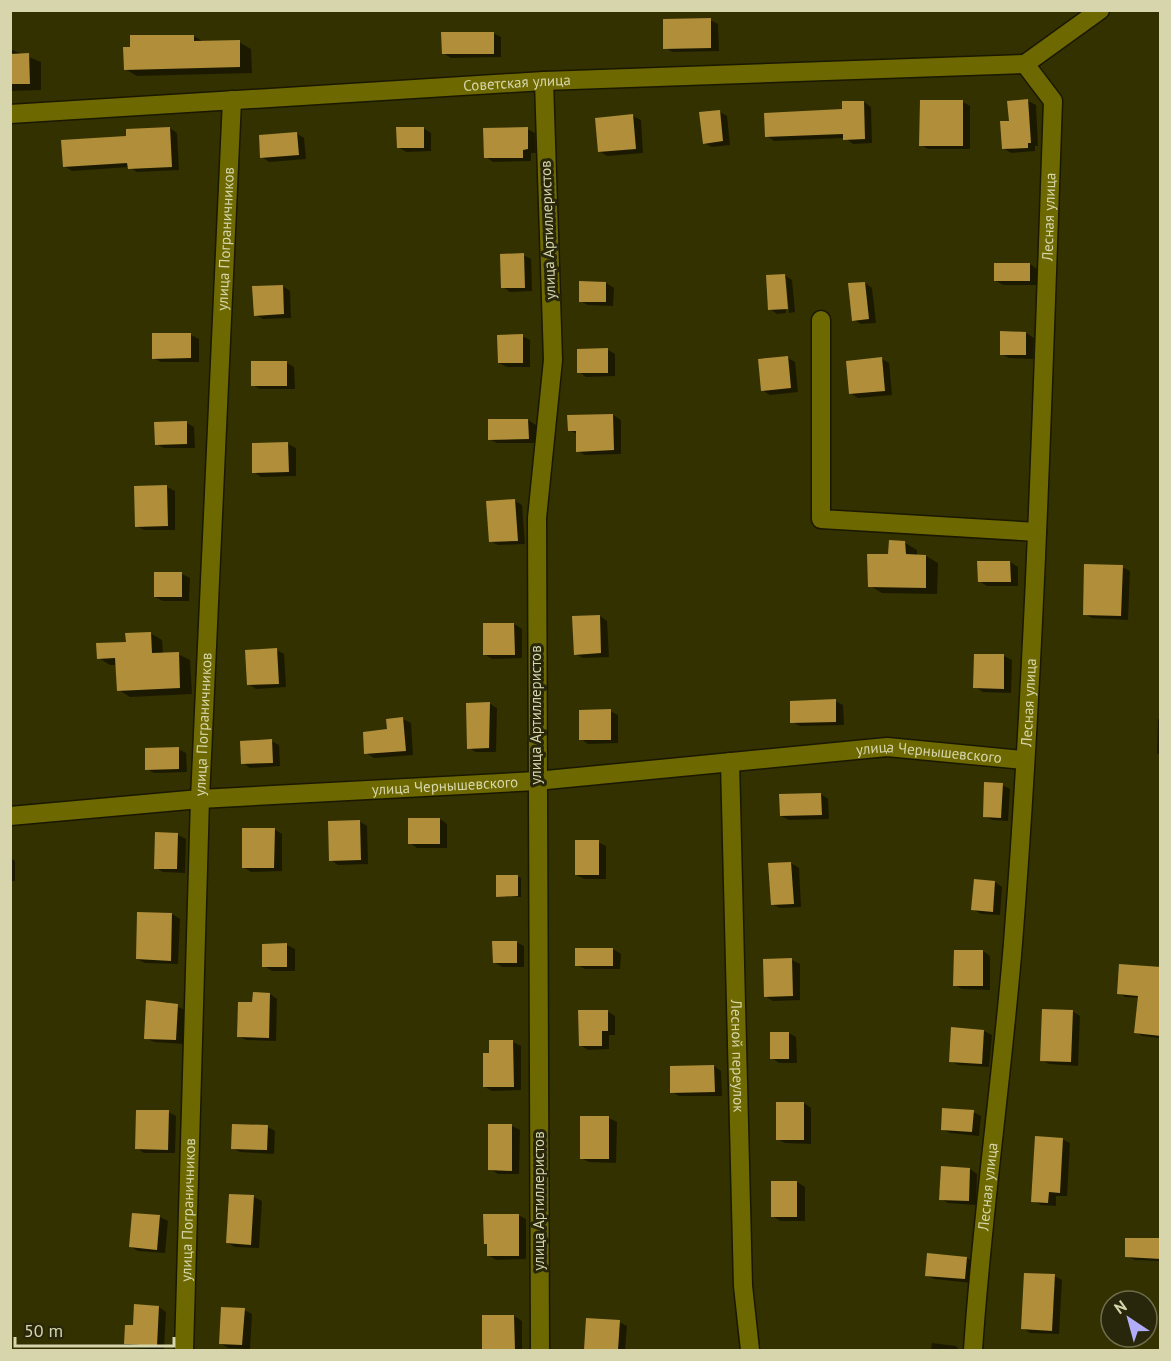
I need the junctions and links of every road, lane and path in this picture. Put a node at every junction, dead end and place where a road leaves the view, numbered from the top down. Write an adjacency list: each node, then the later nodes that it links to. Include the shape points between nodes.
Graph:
1 (1100, 10): 2 (street)
2 (1025, 64): 3 (street, Советская улица); 7 (street, Лесная улица, via 1053,101)
3 (543, 81): 4 (street, Советская улица); 10 (street, улица Артиллеристов, via 553,360 537,518)
4 (232, 100): 5 (street, Советская улица); 11 (street, улица Пограничников)
5 (10, 114)
6 (822, 320): 7 (street, via 821,519)
7 (1037, 532): 8 (street, Лесная улица)
8 (1023, 760): 9 (street, улица Чернышевского, via 887,747); 16 (street, Лесная улица, via 1013,944)
9 (730, 762): 10 (street, улица Чернышевского); 15 (street, Лесной переулок, via 743,1286)
10 (536, 781): 11 (street, улица Чернышевского); 14 (street, улица Артиллеристов)
11 (200, 799): 12 (street, улица Чернышевского); 13 (street, улица Пограничников)
12 (10, 816)
13 (184, 1350)
14 (540, 1350)
15 (750, 1350)
16 (973, 1350)

